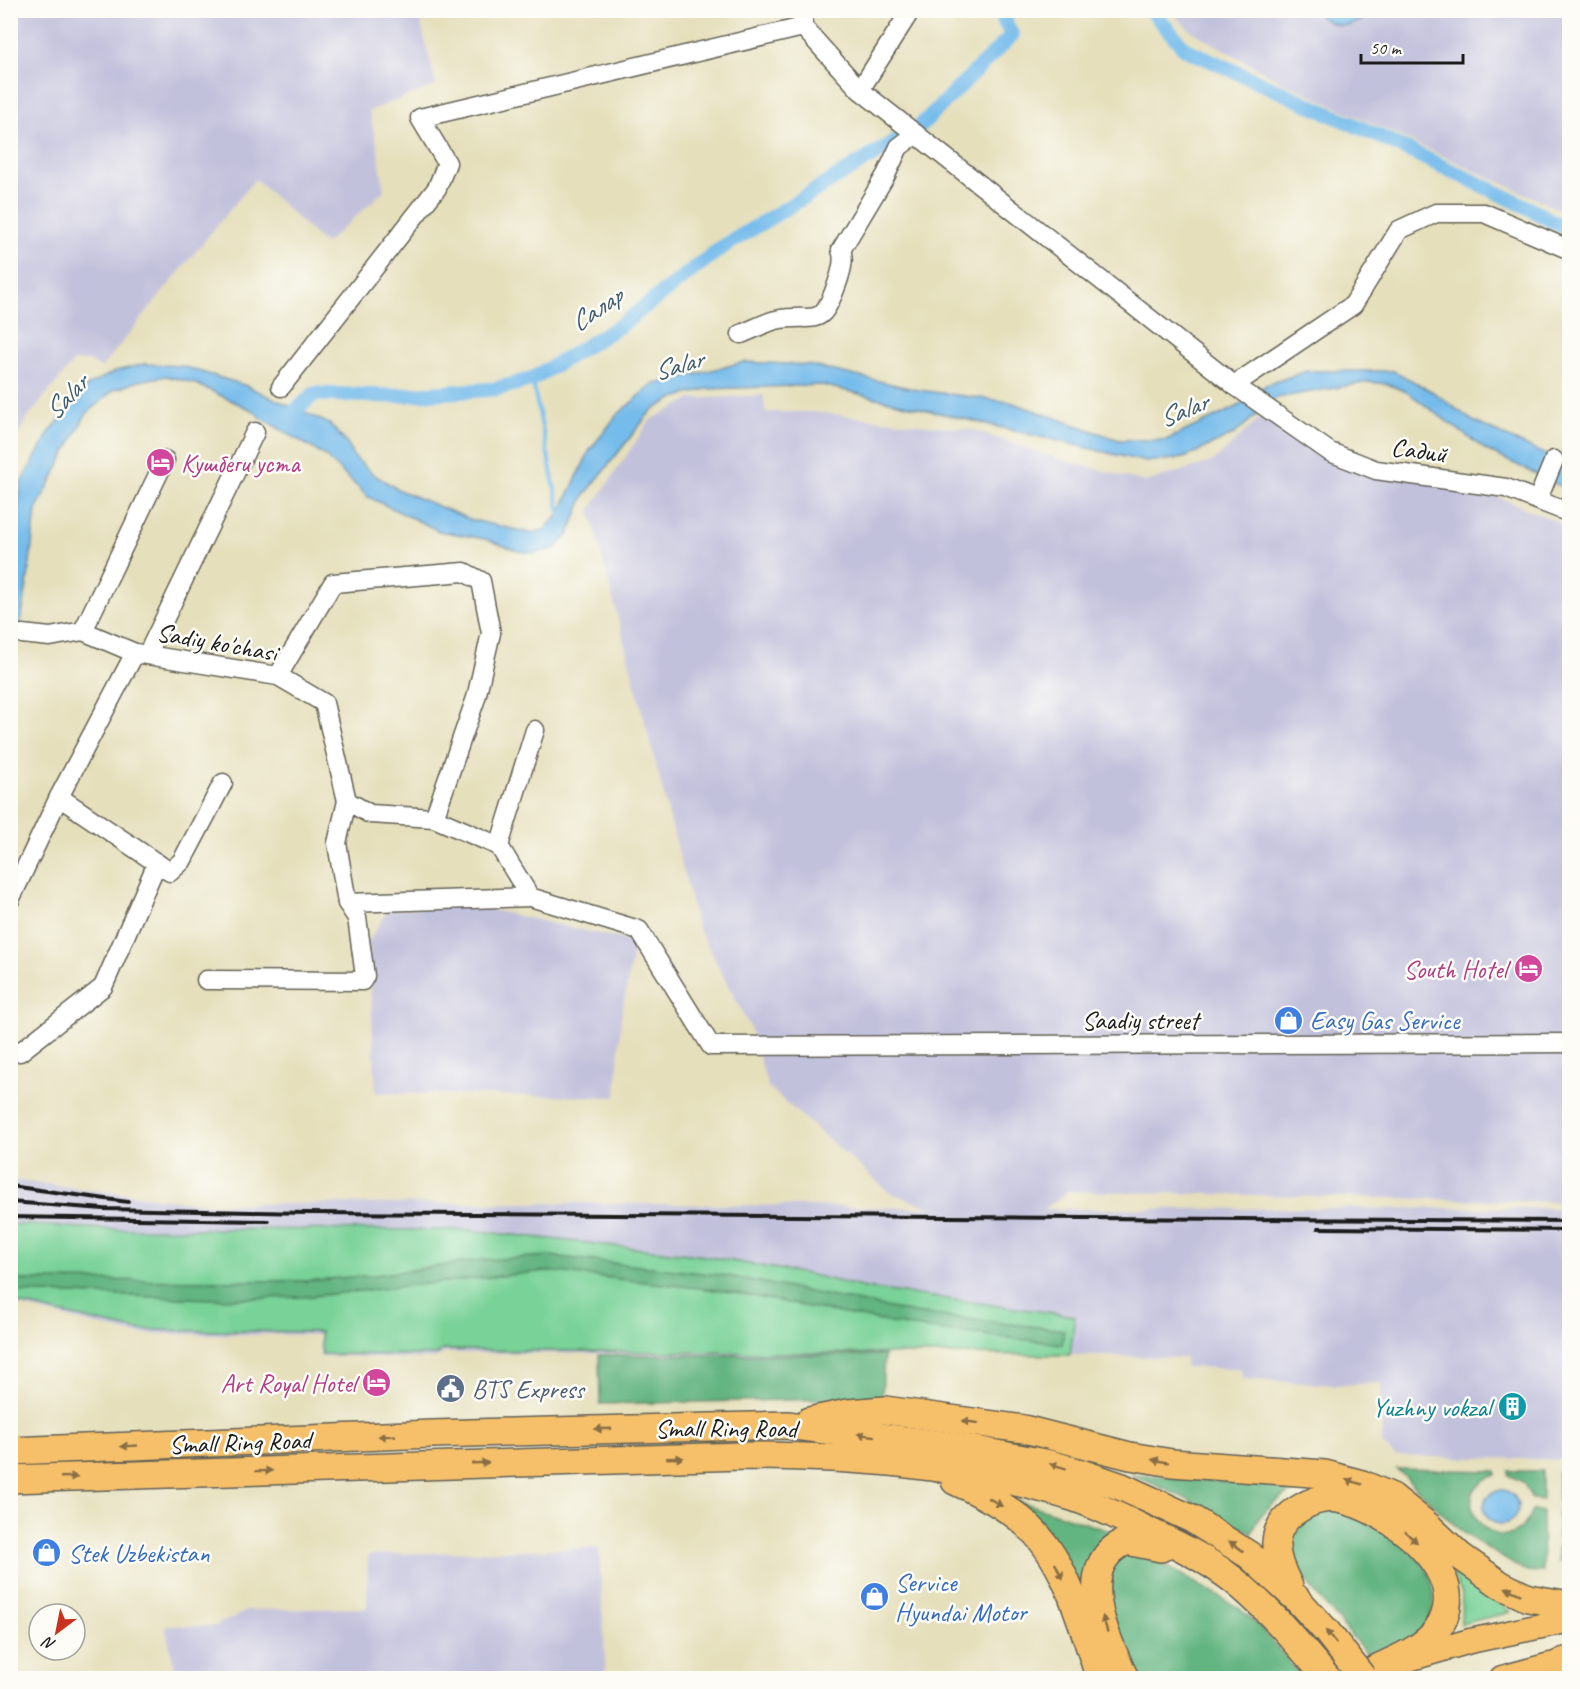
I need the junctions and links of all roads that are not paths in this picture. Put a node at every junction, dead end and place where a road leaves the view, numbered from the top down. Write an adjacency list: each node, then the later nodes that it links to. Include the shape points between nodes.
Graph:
1 (911, 10): 3 (street)
2 (803, 19): 3 (street, Садий); 7 (street, via 420,118 447,163 437,188)
3 (860, 90): 4 (street, Садий)
4 (916, 134): 6 (street, via 899,147 841,250 839,280 826,311 812,320 776,320); 8 (street, Садий)
5 (1569, 250): 8 (street, via 1484,213 1436,213 1399,230 1353,305)
6 (741, 334)
7 (281, 387)
8 (1240, 390): 12 (street, Садий, via 1330,452 1376,470 1506,488)
9 (255, 432): 16 (street)
10 (165, 460): 14 (street)
11 (1554, 460): 12 (street)
12 (1538, 499): 13 (street, Садий)
13 (1569, 513)
14 (83, 631): 15 (street, via 50,637); 16 (street, Sadiy ko'chasi)
15 (22, 634)
16 (141, 654): 17 (street, Sadiy ko'chasi); 20 (street, Sadiy ko'chasi)
17 (278, 676): 21 (street, Sadiy ko'chasi, via 324,703); 22 (street, via 333,583 464,572 481,581 491,633 476,698)
18 (534, 730): 23 (street)
19 (223, 783): 24 (street, via 182,861 170,872)
20 (58, 797): 24 (street); 26 (street, Sadiy ko'chasi)
21 (346, 801): 22 (street, via 370,814); 27 (street, via 337,843)
22 (434, 818): 23 (street)
23 (499, 846): 25 (street)
24 (156, 863): 30 (street, via 103,987 20,1052)
25 (530, 897): 27 (street); 29 (street, Saadiy street, via 639,930 711,1046)
26 (10, 900)
27 (347, 903): 28 (street, via 357,918 365,976 362,981)
28 (206, 980)
29 (1569, 1043)
30 (10, 1052)
31 (787, 1425): 32 (highway, Small Ring Road, one-way to 32); 38 (highway, Small Ring Road, one-way to 31, via 1249,1555 1192,1519 1081,1473 965,1448); 39 (highway, one-way to 31, via 1528,1598 1501,1585 1392,1497 1325,1474 1172,1463 1024,1429 885,1410)
32 (432, 1434): 33 (highway, Small Ring Road, one-way to 33); 34 (highway)
33 (10, 1451)
34 (434, 1465): 35 (highway, Small Ring Road, one-way to 35, via 761,1456); 36 (highway, Small Ring Road, one-way to 34)
35 (924, 1467): 37 (highway, Small Ring Road, via 1075,1498 1167,1540); 43 (highway, one-way to 43, via 994,1501 1026,1523 1066,1585)
36 (10, 1479)
37 (1216, 1568): 44 (highway, one-way to 37, via 1096,1593 1097,1574 1108,1551 1127,1541 1141,1542); 45 (highway, Small Ring Road, via 1272,1616)
38 (1296, 1598): 42 (highway, Small Ring Road, one-way to 38, bridge); 42 (highway, one-way to 42, via 1279,1566 1275,1545 1282,1525 1297,1510 1335,1498 1356,1504 1412,1536 1439,1570 1448,1605 1427,1641)
39 (1569, 1605)
40 (1569, 1620): 42 (main road, via 1470,1641)
41 (1567, 1660): 47 (main road); 48 (highway)
42 (1371, 1673): 46 (main road)
43 (1100, 1678)
44 (1125, 1678)
45 (1327, 1678)
46 (1344, 1678)
47 (1502, 1678)
48 (1530, 1678)

